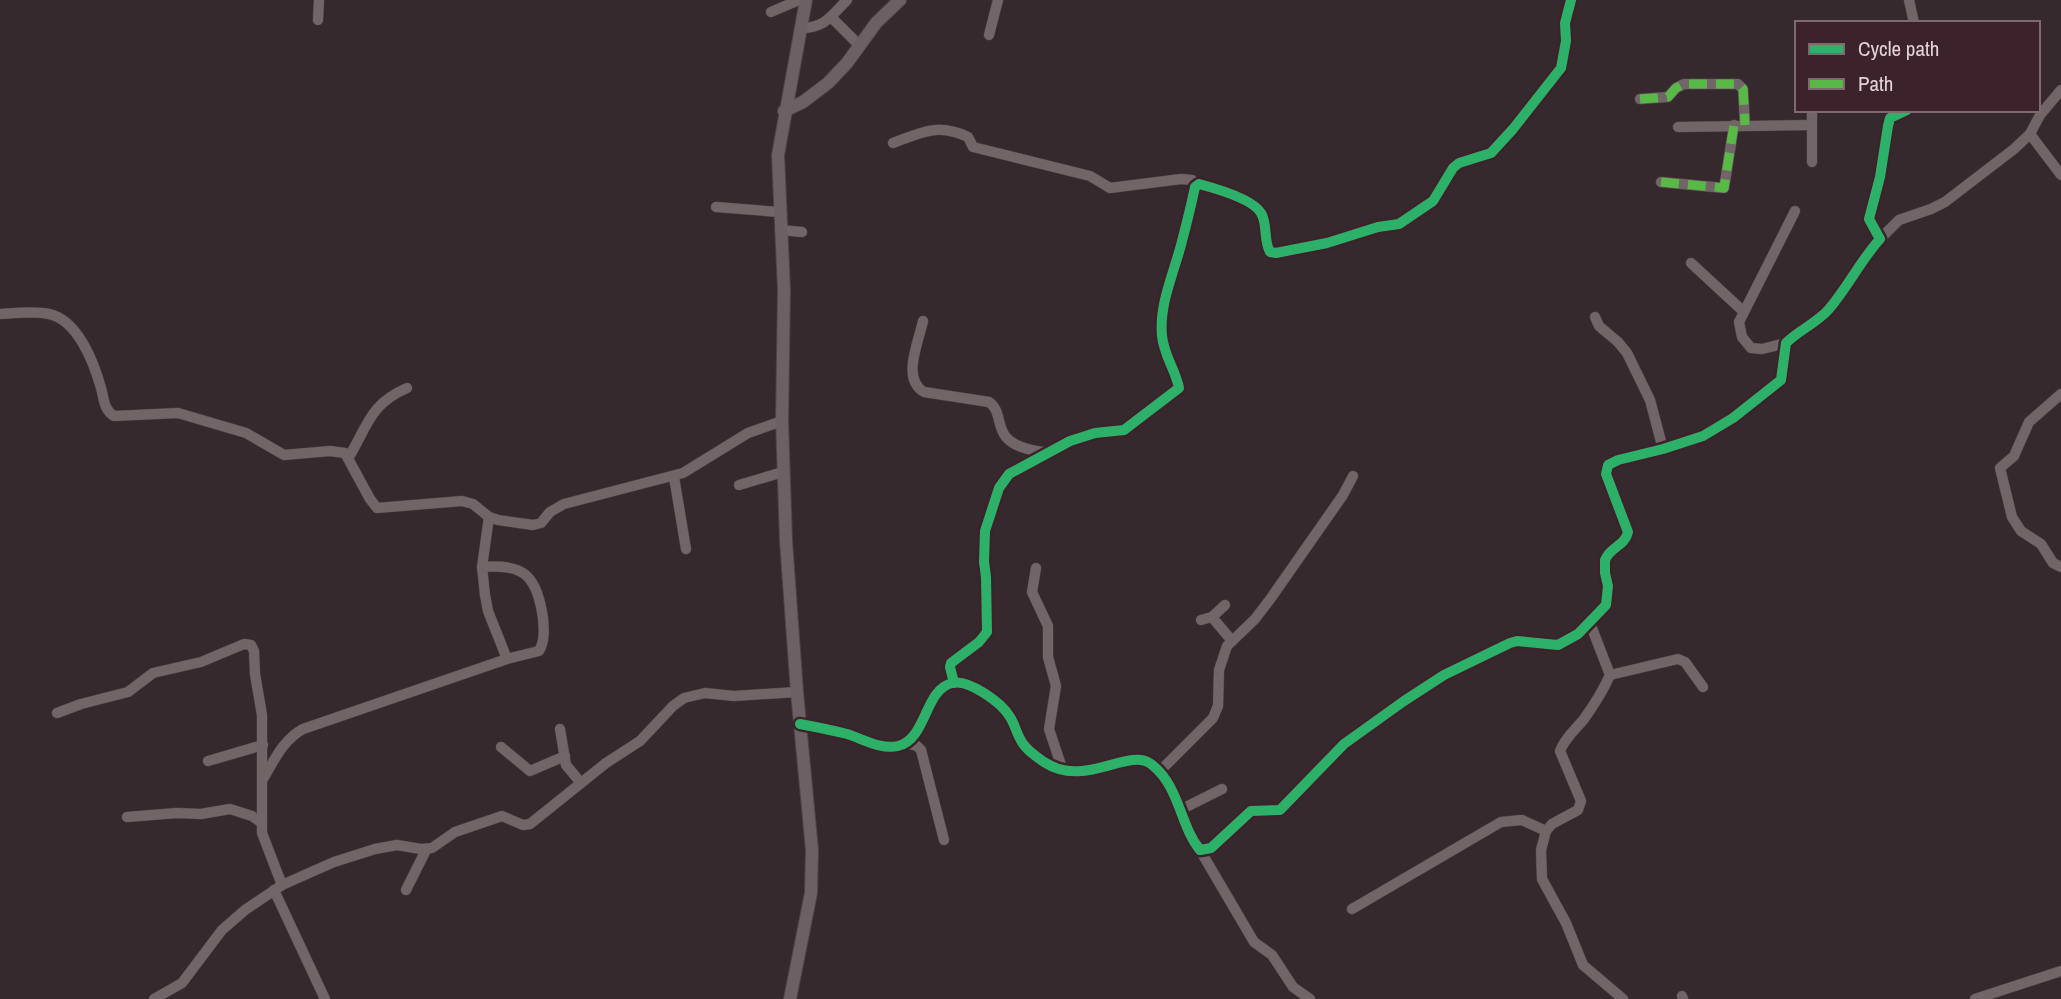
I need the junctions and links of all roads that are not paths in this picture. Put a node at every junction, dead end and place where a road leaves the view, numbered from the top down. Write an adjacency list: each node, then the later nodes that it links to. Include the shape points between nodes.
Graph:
1 (319, 0): 11 (street)
2 (799, 0): 9 (street)
3 (806, 0): 13 (main road)
4 (847, 0): 10 (street)
5 (900, 0): 15 (main road)
6 (998, 0): 14 (street)
7 (1571, 0): 29 (street, via 1564,56 1556,77 1498,145 1459,163 1433,201 1399,225 1270,252 1259,210)
8 (1909, 0): 12 (street)
9 (771, 12)
10 (831, 17): 13 (street, via 817,27); 15 (street)
11 (318, 20)
12 (1914, 21)
13 (801, 28): 18 (main road)
14 (989, 35)
15 (859, 45): 18 (main road, via 823,88)
16 (2061, 90): 24 (street)
17 (1640, 99): 21 (street, via 1668,97 1684,84 1738,84 1743,89)
18 (784, 111): 32 (main road, via 778,155)
19 (1812, 112): 22 (street)
20 (1889, 114): 35 (street, via 1869,219)
21 (1739, 125): 22 (street); 23 (street); 28 (street, via 1724,188)
22 (1811, 125): 26 (street)
23 (1678, 127)
24 (2030, 134): 27 (street); 35 (street, via 1953,196 1931,209 1905,216)
25 (893, 143): 29 (street, via 941,129 968,137 973,147 1090,176 1110,188 1181,179)
26 (1812, 162)
27 (2061, 175)
28 (1661, 182)
29 (1197, 184): 46 (street, via 1162,316 1165,349 1179,388 1124,430 1083,436)
30 (716, 207): 32 (street)
31 (1795, 211): 37 (street)
32 (779, 212): 34 (main road)
33 (803, 219): 34 (street, via 802,235)
34 (780, 230): 44 (main road)
35 (1880, 239): 41 (street, via 1829,310)
36 (1691, 263): 37 (street)
37 (1744, 312): 41 (street, via 1742,337 1751,348)
38 (0, 314): 47 (street, via 48,314 68,324 93,365 107,410 114,416 178,412 246,433 284,455 330,451)
39 (1595, 317): 45 (street, via 1627,353 1650,400)
40 (923, 321): 46 (street, via 912,373 918,388 989,402 1006,438)
41 (1786, 343): 45 (street, via 1778,383 1716,429)
42 (407, 388): 47 (street, via 378,406)
43 (2061, 394): 55 (street, via 2029,422 2014,456 2000,468 2012,517)
44 (782, 421): 48 (main road); 50 (street, via 748,433)
45 (1663, 449): 58 (street, via 1608,465 1606,474 1628,532 1622,544 1607,555 1606,605)
46 (1048, 453): 62 (street, via 1009,474 999,488 985,531 987,632 951,663)
47 (349, 457): 52 (street, via 377,508 461,501)
48 (783, 472): 51 (street); 64 (main road)
49 (1353, 476): 59 (street, via 1271,598)
50 (674, 477): 52 (street, via 559,506 538,524); 53 (street)
51 (739, 485)
52 (489, 517): 54 (street)
53 (686, 549)
54 (481, 567): 60 (street, via 488,611); 60 (street, via 500,565 523,574 535,583 538,593 542,648)
55 (2061, 567)
56 (1036, 568): 73 (street, via 1032,592 1048,626 1048,657 1056,687 1049,729)
57 (1225, 605): 59 (street, via 1207,618)
58 (1590, 622): 61 (street); 84 (street, via 1564,643 1510,643 1444,676 1344,744 1280,810 1251,811 1211,848)
59 (1232, 641): 74 (street, via 1219,670 1213,718)
60 (507, 659): 76 (street, via 303,729 290,736)
61 (1609, 675): 63 (street, via 1678,659); 81 (street, via 1560,751 1581,801 1578,810)
62 (954, 683): 68 (street, via 935,697); 73 (street, via 970,686 1001,706 1025,747)
63 (1703, 687)
64 (797, 692): 66 (main road); 75 (street, via 705,693 684,698 640,741)
65 (57, 713): 69 (street, via 128,692 153,673 248,644 254,651)
66 (800, 724): 68 (street, via 886,746); 91 (main road, via 812,883)
67 (560, 729): 71 (street)
68 (905, 743): 82 (street, via 921,750)
69 (263, 745): 72 (street); 76 (street)
70 (501, 747): 71 (street, via 530,771)
71 (565, 756): 75 (street)
72 (208, 761)
73 (1063, 771): 74 (street, via 1090,771 1142,759)
74 (1159, 772): 78 (street)
75 (577, 779): 83 (street, via 535,821 526,825 504,816 466,827)
76 (261, 782): 80 (street)
77 (1222, 789): 78 (street)
78 (1182, 809): 84 (street, via 1189,834)
79 (127, 817): 80 (street, via 230,809)
80 (262, 823): 85 (street)
81 (1546, 831): 87 (street, via 1522,820 1502,822); 93 (street, via 1541,861 1544,886 1583,965)
82 (944, 840)
83 (426, 849): 85 (street, via 397,845 375,849); 86 (street)
84 (1200, 850): 92 (street, via 1254,942 1272,955 1293,987)
85 (278, 888): 89 (street, via 222,930 182,983); 90 (street)
86 (406, 890)
87 (1352, 909)
88 (2061, 971): 94 (street)
89 (154, 999)
90 (325, 999)
91 (790, 999)
92 (1310, 999)
93 (1623, 999)
94 (1975, 999)

